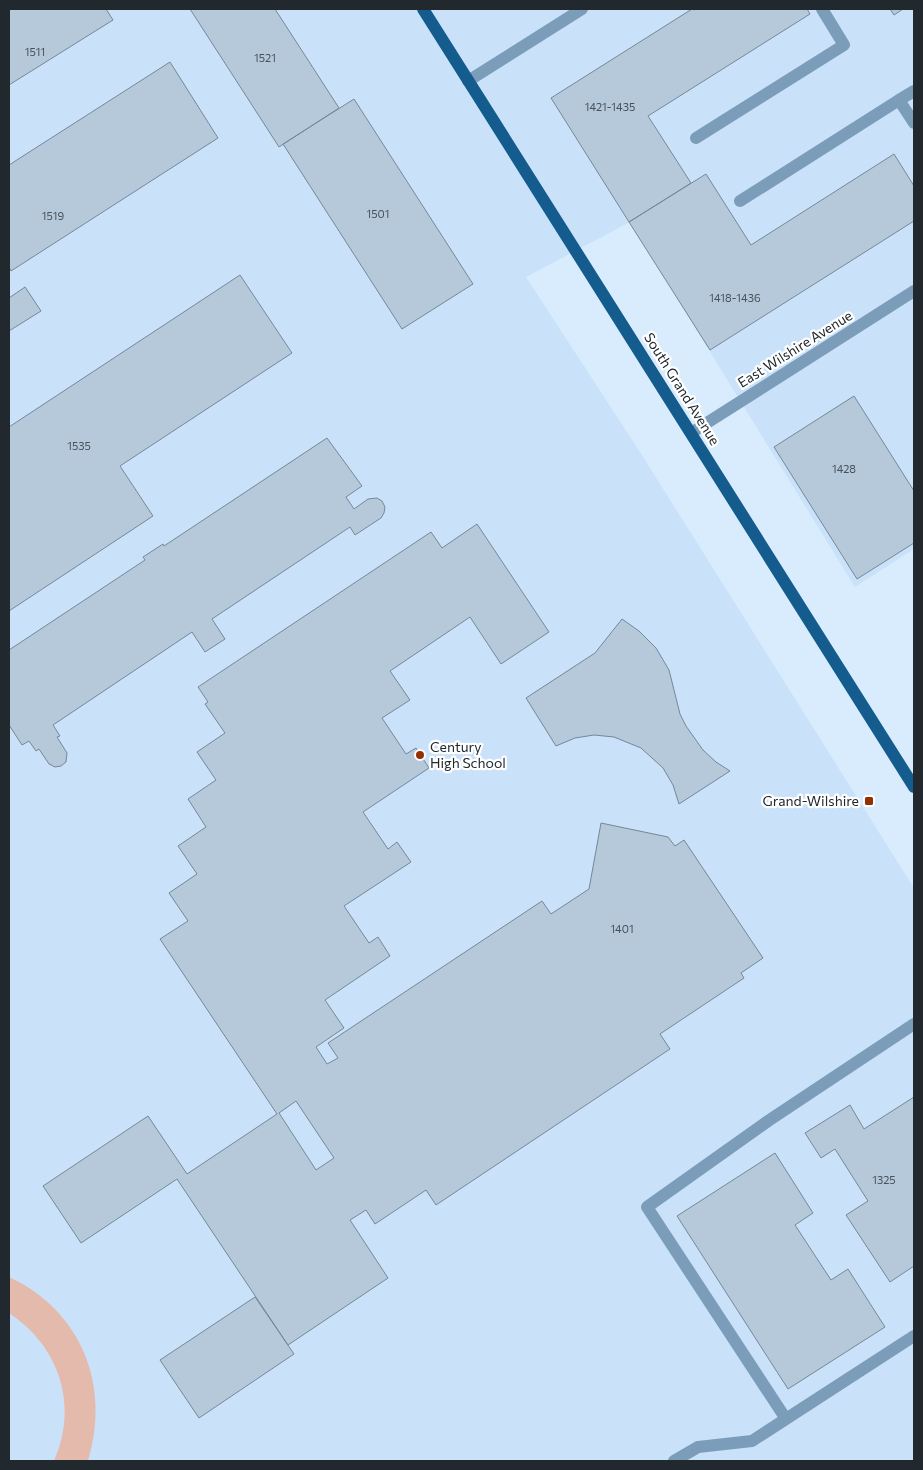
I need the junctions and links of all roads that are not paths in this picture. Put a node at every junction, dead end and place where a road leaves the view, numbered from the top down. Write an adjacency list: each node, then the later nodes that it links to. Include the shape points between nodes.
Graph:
1 (423, 9): 4 (main road, South Grand Avenue)
2 (582, 9): 4 (street)
3 (822, 9): 8 (street, via 844,44)
4 (468, 81): 11 (main road, South Grand Avenue)
5 (914, 91): 6 (street)
6 (899, 100): 7 (street); 9 (street)
7 (914, 123)
8 (696, 138)
9 (740, 201)
10 (914, 291): 11 (street, East Wilshire Avenue)
11 (691, 433): 12 (main road, South Grand Avenue)
12 (914, 787)
13 (914, 1024): 15 (street, via 647,1207)
14 (914, 1336): 15 (street)
15 (786, 1419): 16 (street, via 752,1441 698,1446)
16 (674, 1461)

